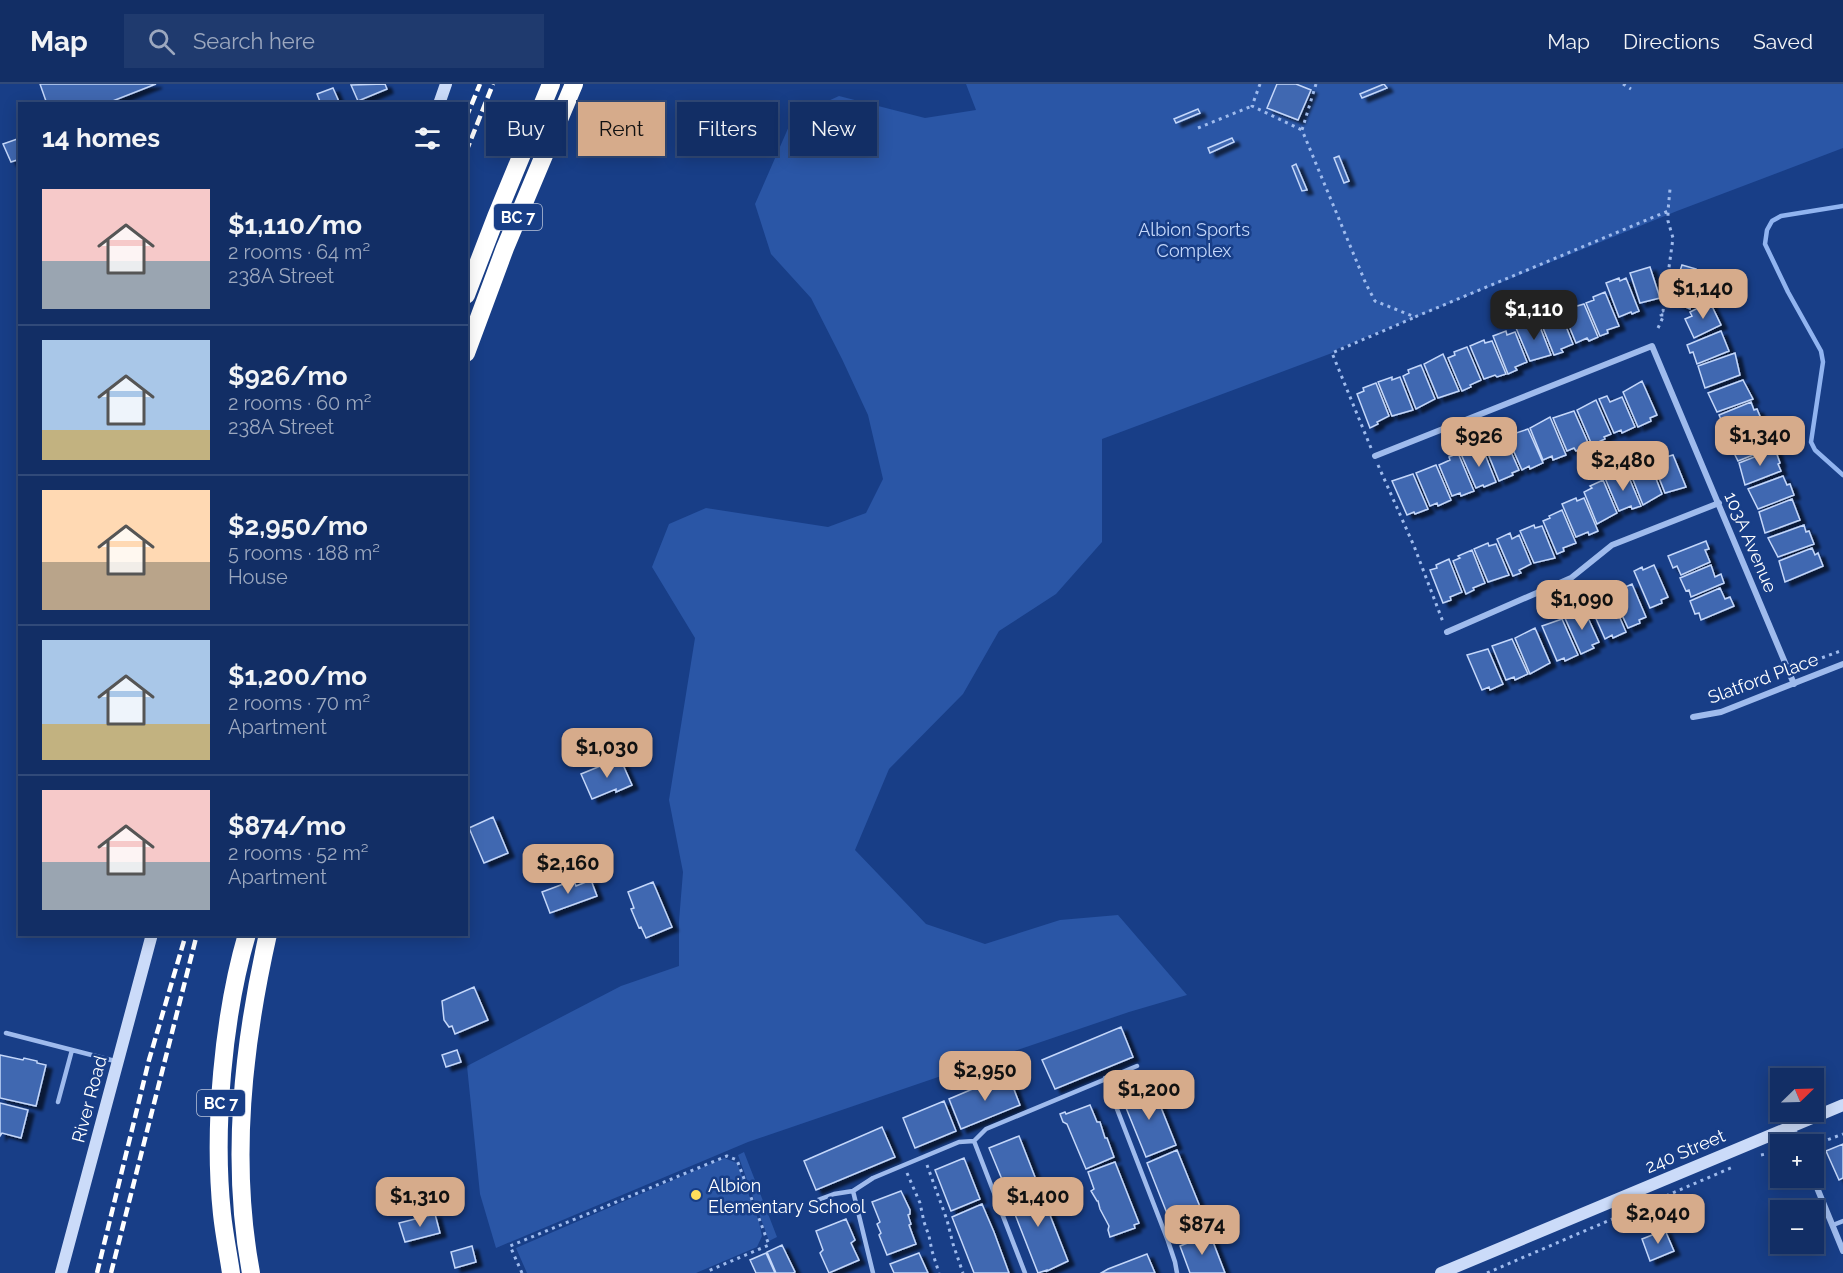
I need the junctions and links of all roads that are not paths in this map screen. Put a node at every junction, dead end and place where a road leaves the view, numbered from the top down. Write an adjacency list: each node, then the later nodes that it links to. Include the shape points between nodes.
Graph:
1 (446, 84): 4 (main road)
2 (551, 84): 5 (highway, BC 7)
3 (574, 84): 6 (highway, BC 7)
4 (440, 102)
5 (468, 290)
6 (468, 348)
7 (1375, 456): 8 (street, 103A Avenue, via 1652,346)
8 (1719, 503): 9 (street, via 1612,545 1571,578); 11 (street, 103A Avenue)
9 (1447, 632)
10 (1843, 664): 11 (street, Slatford Place)
11 (1794, 684): 12 (street, Slatford Place, via 1721,712)
12 (1693, 717)
13 (152, 936): 18 (main road, River Road)
14 (246, 936): 33 (highway, BC 7, via 236,972 221,1100 222,1212)
15 (268, 936): 34 (highway, BC 7, via 245,1059 240,1163)
16 (6, 1033): 17 (lane)
17 (72, 1050): 18 (lane); 21 (lane)
18 (118, 1062): 32 (main road, River Road)
19 (1137, 1066): 20 (lane)
20 (1105, 1078): 25 (lane, via 986,1129); 37 (lane)
21 (58, 1102)
22 (1843, 1105): 23 (main road, 240 Street)
23 (1792, 1126): 24 (street); 38 (main road, 240 Street)
24 (1795, 1134)
25 (974, 1141): 27 (lane, via 959,1142 873,1178); 36 (lane)
26 (1817, 1188): 30 (street)
27 (853, 1191): 28 (lane); 35 (lane)
28 (815, 1202)
29 (1843, 1221): 30 (lane)
30 (1833, 1225): 31 (street)
31 (1843, 1251)
32 (61, 1273)
33 (231, 1273)
34 (251, 1273)
35 (873, 1273)
36 (1025, 1273)
37 (1177, 1273)
38 (1441, 1273)

